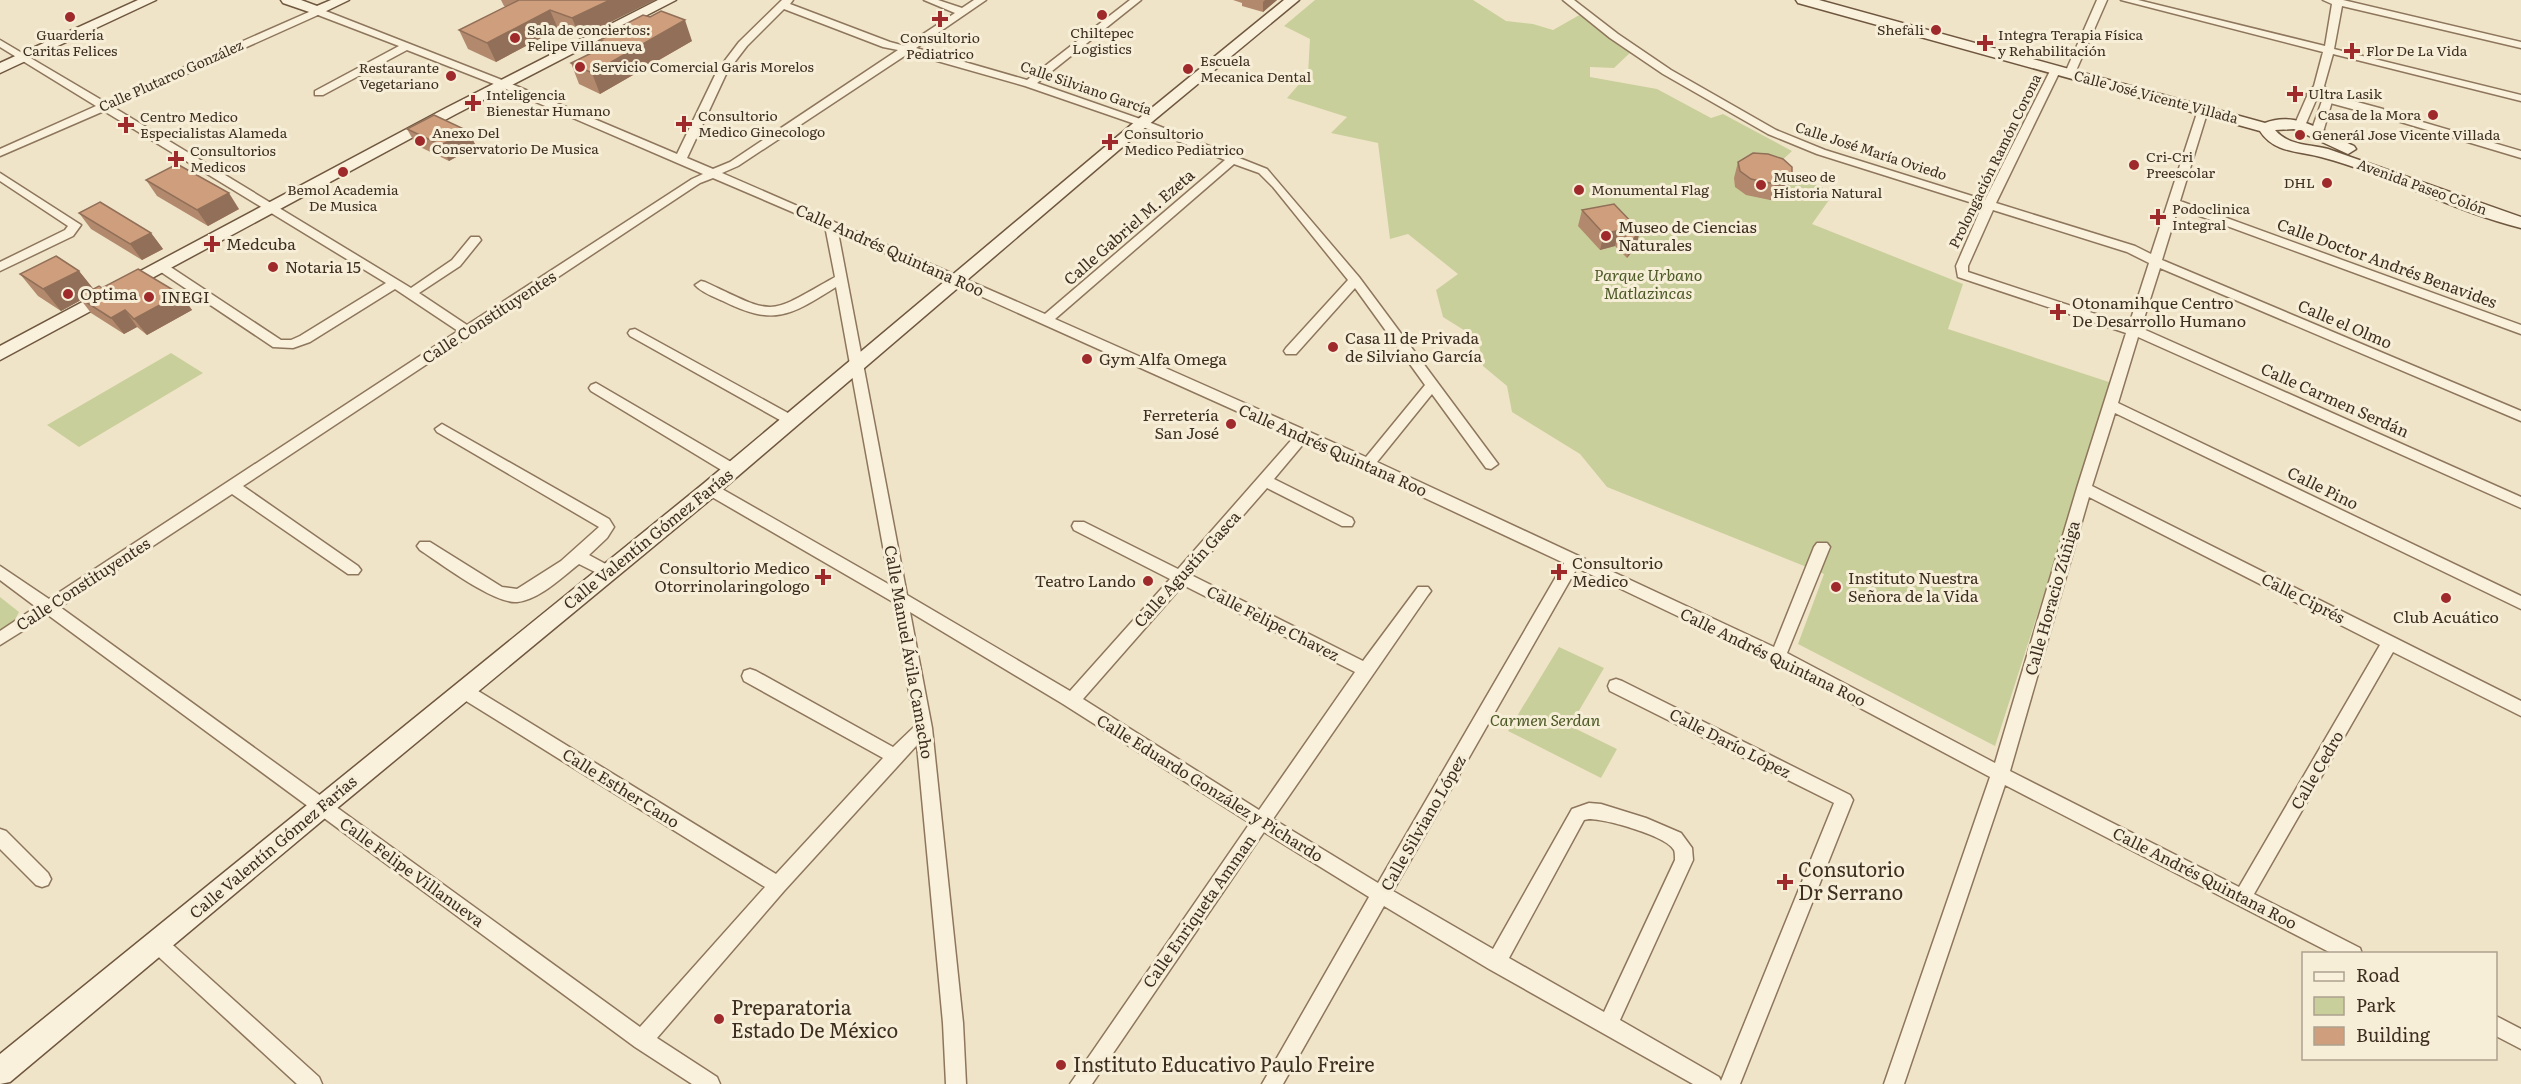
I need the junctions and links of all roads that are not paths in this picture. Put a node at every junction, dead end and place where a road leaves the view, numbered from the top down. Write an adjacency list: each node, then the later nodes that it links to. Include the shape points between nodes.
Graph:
1 (131, 0): 23 (main road)
2 (149, 0): 23 (main road)
3 (288, 0): 16 (main road, Calle Andrés Quintana Roo)
4 (342, 0): 16 (main road, Calle Plutarco González)
5 (669, 0): 27 (main road)
6 (928, 0): 17 (street)
7 (981, 0): 17 (street, Calle Constituyentes)
8 (1136, 0): 28 (street)
9 (1292, 0): 36 (main road, Calle Valentín Gómez Farías)
10 (1568, 0): 48 (street, Calle José María Oviedo, via 1658,66 1733,112 1798,144)
11 (1803, 0): 26 (main road, Calle José Vicente Villada)
12 (2102, 0): 26 (street, Prolongación Ramón Corona)
13 (2126, 0): 22 (street)
14 (2334, 1): 19 (street); 22 (street)
15 (785, 3): 21 (street, Calle Silviano García); 44 (street, via 722,71)
16 (318, 11): 20 (street, Calle Andrés Quintana Roo); 33 (street, Calle Plutarco González)
17 (962, 12): 21 (street, Calle Constituyentes)
18 (0, 43): 23 (street)
19 (2521, 45)
20 (407, 46): 27 (street, Calle Andrés Quintana Roo); 30 (street)
21 (907, 50): 28 (street, Calle Silviano García); 45 (street, Calle Constituyentes, via 734,164)
22 (2329, 50): 29 (street); 32 (street)
23 (19, 55): 24 (main road); 25 (main road); 33 (street)
24 (0, 59)
25 (0, 69)
26 (2063, 71): 34 (main road, Calle José Vicente Villada); 48 (street, Prolongación Ramón Corona)
27 (503, 84): 44 (street, Calle Andrés Quintana Roo); 49 (main road)
28 (1029, 84): 36 (street, Calle Silviano García)
29 (2316, 90): 31 (street); 37 (street)
30 (320, 93)
31 (2328, 98): 35 (street); 39 (street)
32 (2521, 98)
33 (104, 106): 41 (street, Calle Plutarco González); 49 (street)
34 (2203, 110): 38 (main road, Calle José Vicente Villada); 47 (street, Calle Horacio Zúñiga)
35 (2378, 112): 42 (street)
36 (1142, 123): 43 (street, Calle Silviano García); 59 (main road, Calle Valentín Gómez Farías)
37 (2300, 126): 38 (main road, Avenida Paseo Colón, via 2278,124); 39 (main road, Avenida Paseo Colón)
38 (2266, 128): 40 (main road, Avenida Paseo Colón, via 2270,135 2305,150)
39 (2317, 132): 40 (main road, Avenida Paseo Colón)
40 (2326, 147): 50 (main road, Avenida Paseo Colón); 51 (main road, Avenida Paseo Colón)
41 (0, 153)
42 (2521, 155)
43 (1233, 158): 60 (street, Calle Silviano García, via 1263,171 1277,185); 64 (street, Calle Gabriel M. Ezeta)
44 (680, 160): 45 (street, Calle Andrés Quintana Roo)
45 (712, 173): 52 (street, Calle Andrés Quintana Roo); 66 (street, Calle Constituyentes)
46 (0, 176): 56 (street, via 75,225 69,233)
47 (2175, 203): 54 (street, Calle Horacio Zúñiga); 65 (street, Calle Doctor Andrés Benavides)
48 (1989, 204): 54 (street, Calle José María Oviedo, via 2131,249); 55 (street, Prolongación Ramón Corona)
49 (271, 208): 57 (main road); 61 (street)
50 (2521, 210)
51 (2521, 223)
52 (831, 224): 58 (street, Calle Manuel Ávila Camacho); 59 (street, Calle Andrés Quintana Roo)
53 (475, 240): 63 (street, via 456,263)
54 (2157, 262): 67 (street, Calle Horacio Zúñiga); 75 (street, Calle el Olmo)
55 (1962, 266): 67 (street, Calle Carmen Serdán, via 1962,274 1968,278)
56 (0, 267)
57 (162, 267): 61 (street, via 278,344 305,339); 70 (main road)
58 (840, 279): 62 (street, via 787,309 772,312 755,309); 71 (street, Calle Manuel Ávila Camacho)
59 (957, 280): 64 (street, Calle Andrés Quintana Roo); 71 (main road, Calle Valentín Gómez Farías)
60 (1355, 280): 69 (street); 72 (street, Calle Silviano García)
61 (395, 283): 63 (street)
62 (701, 285)
63 (411, 293): 66 (street)
64 (1046, 321): 78 (street, Calle Andrés Quintana Roo)
65 (2521, 330)
66 (467, 331): 83 (street, Calle Constituyentes)
67 (2135, 331): 74 (street, Calle Horacio Zúñiga); 86 (street, Calle Carmen Serdán)
68 (634, 333): 76 (street)
69 (1291, 351)
70 (0, 354)
71 (856, 364): 76 (main road, Calle Valentín Gómez Farías); 98 (street, Calle Manuel Ávila Camacho)
72 (1433, 384): 79 (street); 80 (street, Calle Silviano García)
73 (596, 388): 81 (street)
74 (2110, 405): 84 (street, Calle Horacio Zúñiga); 99 (street, Calle Pino)
75 (2521, 416)
76 (792, 421): 81 (main road, Calle Valentín Gómez Farías)
77 (442, 429): 91 (street, via 604,523 604,534)
78 (1302, 436): 79 (street, Calle Andrés Quintana Roo); 82 (street, Calle Agustín Gasca)
79 (1368, 464): 92 (street, Calle Andrés Quintana Roo)
80 (1491, 464)
81 (733, 470): 85 (main road, Calle Valentín Gómez Farías)
82 (1265, 481): 87 (street); 96 (street, Calle Agustín Gasca)
83 (232, 487): 93 (street); 100 (street, Calle Constituyentes)
84 (2084, 488): 102 (street, Calle Ciprés); 112 (street, Calle Horacio Zúñiga)
85 (710, 489): 95 (main road, Calle Valentín Gómez Farías); 98 (street, Calle Eduardo González y Pichardo)
86 (2521, 503)
87 (1347, 522)
88 (1079, 526): 96 (street, Calle Felipe Chavez)
89 (425, 546): 91 (street, via 497,591 513,595 536,587)
90 (1822, 547): 103 (street)
91 (578, 556): 95 (street)
92 (1574, 561): 103 (street, Calle Andrés Quintana Roo); 118 (street, Calle Silviano López)
93 (353, 570)
94 (0, 572): 100 (street, Calle Felipe Villanueva)
95 (608, 572): 107 (main road, Calle Valentín Gómez Farías)
96 (1180, 576): 104 (street, Calle Felipe Chavez); 108 (street, Calle Agustín Gasca)
97 (1423, 591): 104 (street, Calle Enriqueta Amman)
98 (901, 598): 108 (street, Calle Eduardo González y Pichardo); 110 (street, Calle Manuel Ávila Camacho)
99 (2521, 603)
100 (47, 608): 101 (street, Calle Constituyentes); 113 (street, Calle Felipe Villanueva)
101 (0, 639)
102 (2390, 643): 109 (street, Calle Ciprés); 119 (street, Calle Cedro)
103 (1778, 656): 112 (street, Calle Andrés Quintana Roo)
104 (1365, 670): 114 (street, Calle Enriqueta Amman)
105 (750, 676): 111 (street)
106 (1616, 686): 134 (street, Calle Darío López, via 1844,800)
107 (464, 690): 113 (main road, Calle Valentín Gómez Farías); 117 (street, Calle Esther Cano)
108 (1072, 700): 114 (street, Calle Eduardo González y Pichardo)
109 (2521, 709)
110 (924, 728): 111 (street); 130 (street, Calle Manuel Ávila Camacho)
111 (894, 756): 117 (street)
112 (2000, 774): 119 (street, Calle Andrés Quintana Roo); 135 (street, Calle Horacio Zúñiga)
113 (321, 806): 120 (main road, Calle Valentín Gómez Farías); 126 (street, Calle Felipe Villanueva)
114 (1261, 821): 118 (street, Calle Eduardo González y Pichardo); 131 (street, Calle Enriqueta Amman)
115 (0, 837): 116 (street)
116 (42, 879)
117 (778, 885): 126 (street)
118 (1382, 895): 122 (street, Calle Eduardo González y Pichardo); 132 (street, Calle Silviano López)
119 (2243, 897): 121 (street, Calle Andrés Quintana Roo)
120 (157, 943): 127 (main road, Calle Valentín Gómez Farías); 128 (street)
121 (2349, 952)
122 (1496, 963): 123 (street, Calle Eduardo González y Pichardo); 123 (street, via 1578,814 1593,809 1606,811 1675,839 1683,848 1684,860)
123 (1609, 1023): 133 (street, Calle Eduardo González y Pichardo)
124 (2497, 1027): 125 (street)
125 (2521, 1039)
126 (642, 1040): 129 (street, Calle Felipe Villanueva)
127 (0, 1072)
128 (312, 1084)
129 (710, 1084)
130 (956, 1084)
131 (1080, 1084)
132 (1272, 1084)
133 (1712, 1084)
134 (1730, 1084)
135 (1894, 1084)

